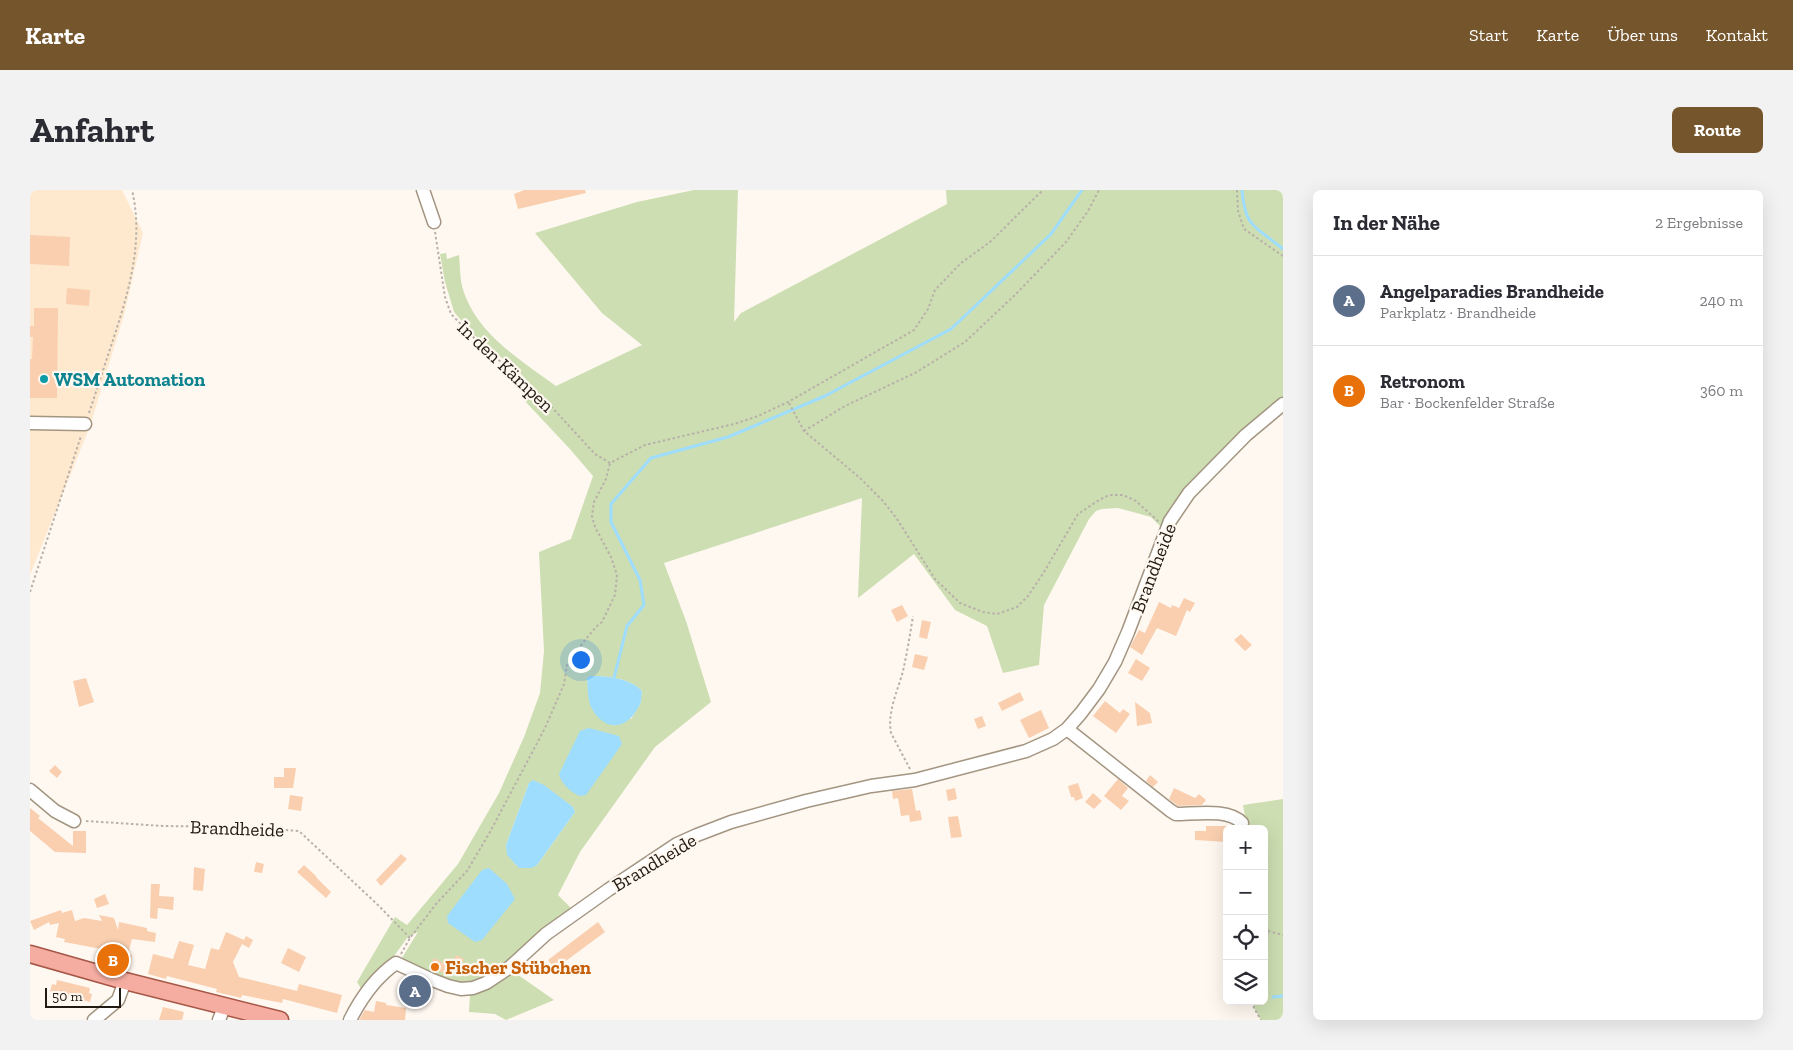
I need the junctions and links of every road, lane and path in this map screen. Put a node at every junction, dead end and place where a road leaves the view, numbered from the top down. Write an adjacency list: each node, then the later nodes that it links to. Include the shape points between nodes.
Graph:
1 (132, 190): 11 (path, via 136,252 132,273)
2 (423, 190): 6 (street)
3 (1043, 190): 8 (path, via 935,290 928,309 914,330)
4 (1099, 190): 12 (path, via 1066,242 965,342 915,373 845,406)
5 (1237, 190): 7 (path, via 1238,211 1244,229)
6 (434, 222): 13 (path, In den Kämpen, via 445,297 451,314 479,344 546,401 594,454)
7 (1283, 256)
8 (788, 402): 12 (path); 13 (path, via 734,424 645,445)
9 (1283, 404): 14 (street, Brandheide, via 1189,493)
10 (30, 422): 11 (street)
11 (85, 424): 15 (path)
12 (804, 431): 14 (path, via 883,501 935,579 960,603 983,612 997,614 1017,607 1044,572 1078,514 1109,495 1123,495 1136,501)
13 (610, 463): 24 (path, via 606,480 594,502 592,516 617,575 615,595 602,622 567,665 564,684 545,728 467,871)
14 (1166, 528): 17 (street, Brandheide, via 1115,662 1090,702)
15 (30, 592)
16 (913, 616): 18 (path, via 890,726)
17 (1067, 729): 18 (street, Brandheide, via 1036,748); 21 (street, via 1176,814 1216,813 1238,818)
18 (916, 780): 26 (street, Brandheide, via 871,786 806,801 731,822 677,844 546,934 510,967 479,986 462,989 448,986)
19 (30, 790): 20 (street, via 55,811)
20 (74, 821): 24 (path, Brandheide, via 299,831)
21 (1242, 823)
22 (1268, 931): 23 (path)
23 (1283, 935)
24 (410, 938): 26 (path)
25 (30, 954): 27 (main road)
26 (396, 962): 32 (street, via 383,973)
27 (125, 981): 29 (main road); 30 (street, via 118,1000)
28 (1254, 1005): 33 (path)
29 (222, 1013): 31 (main road)
30 (94, 1020)
31 (280, 1020)
32 (350, 1020)
33 (1261, 1020)

